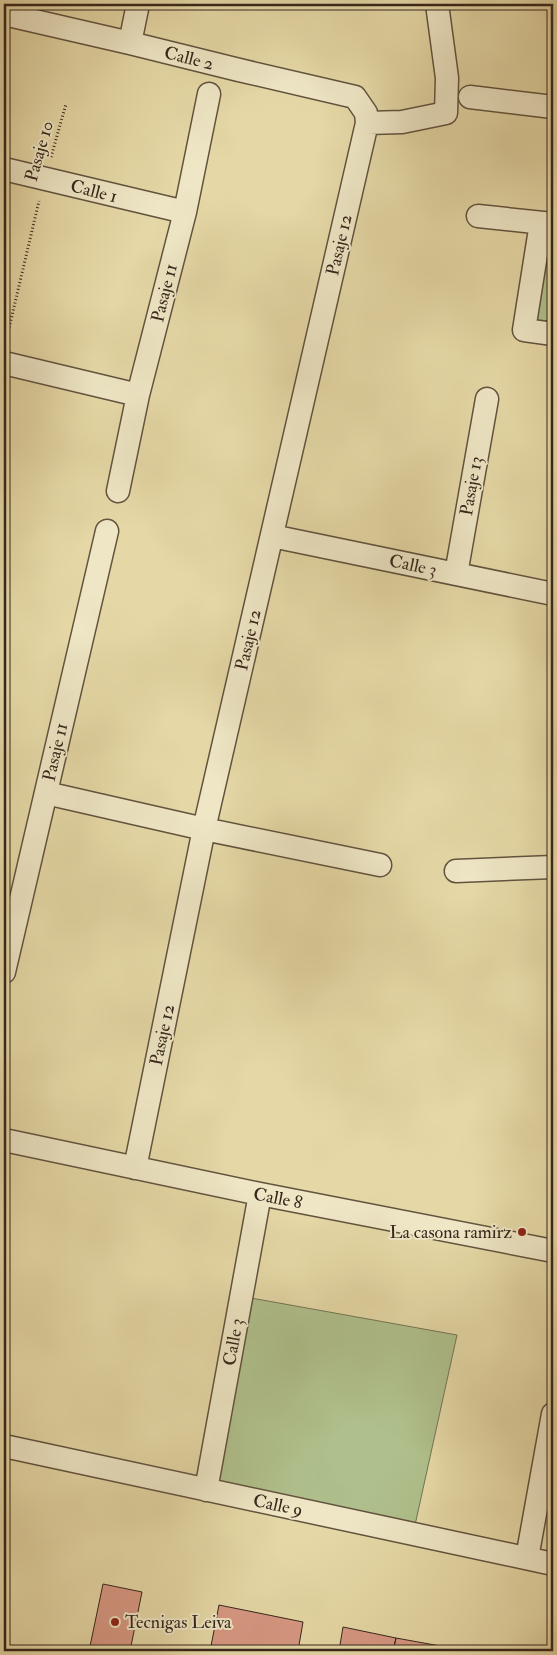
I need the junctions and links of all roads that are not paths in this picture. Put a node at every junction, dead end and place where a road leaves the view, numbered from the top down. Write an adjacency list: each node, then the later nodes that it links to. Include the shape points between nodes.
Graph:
1 (138, 4): 4 (street)
2 (437, 4): 8 (street, via 448,78 446,113 402,122)
3 (4, 14): 4 (street, Calle 2)
4 (130, 42): 8 (street, Calle 2, via 355,97)
5 (209, 94): 10 (street, Pasaje 11)
6 (470, 97): 7 (street)
7 (553, 107)
8 (367, 118): 19 (street, Pasaje 12)
9 (4, 169): 10 (street, Calle 1)
10 (185, 212): 15 (street, Pasaje 11)
11 (478, 216): 12 (street)
12 (547, 224): 13 (street, via 524,330)
13 (553, 334)
14 (5, 352): 15 (street)
15 (138, 395): 17 (street, Pasaje 11)
16 (486, 399): 20 (street, Pasaje 13)
17 (118, 491)
18 (107, 531): 22 (street, Pasaje 11)
19 (272, 536): 20 (street, Calle 3); 23 (street, Pasaje 12)
20 (456, 574): 21 (street, Calle 3)
21 (553, 594)
22 (46, 793): 23 (street); 27 (street, Pasaje 11)
23 (204, 829): 24 (street); 29 (street, Pasaje 12)
24 (380, 864)
25 (553, 868): 26 (street)
26 (456, 871)
27 (4, 972)
28 (4, 1140): 29 (street, Calle 8)
29 (135, 1168): 30 (street, Calle 8)
30 (260, 1194): 31 (street, Calle 8); 34 (street, Calle 3)
31 (553, 1251)
32 (553, 1414): 35 (street)
33 (4, 1446): 34 (street, Calle 9)
34 (206, 1490): 35 (street, Calle 9)
35 (527, 1558): 36 (street, Calle 9)
36 (553, 1564)

